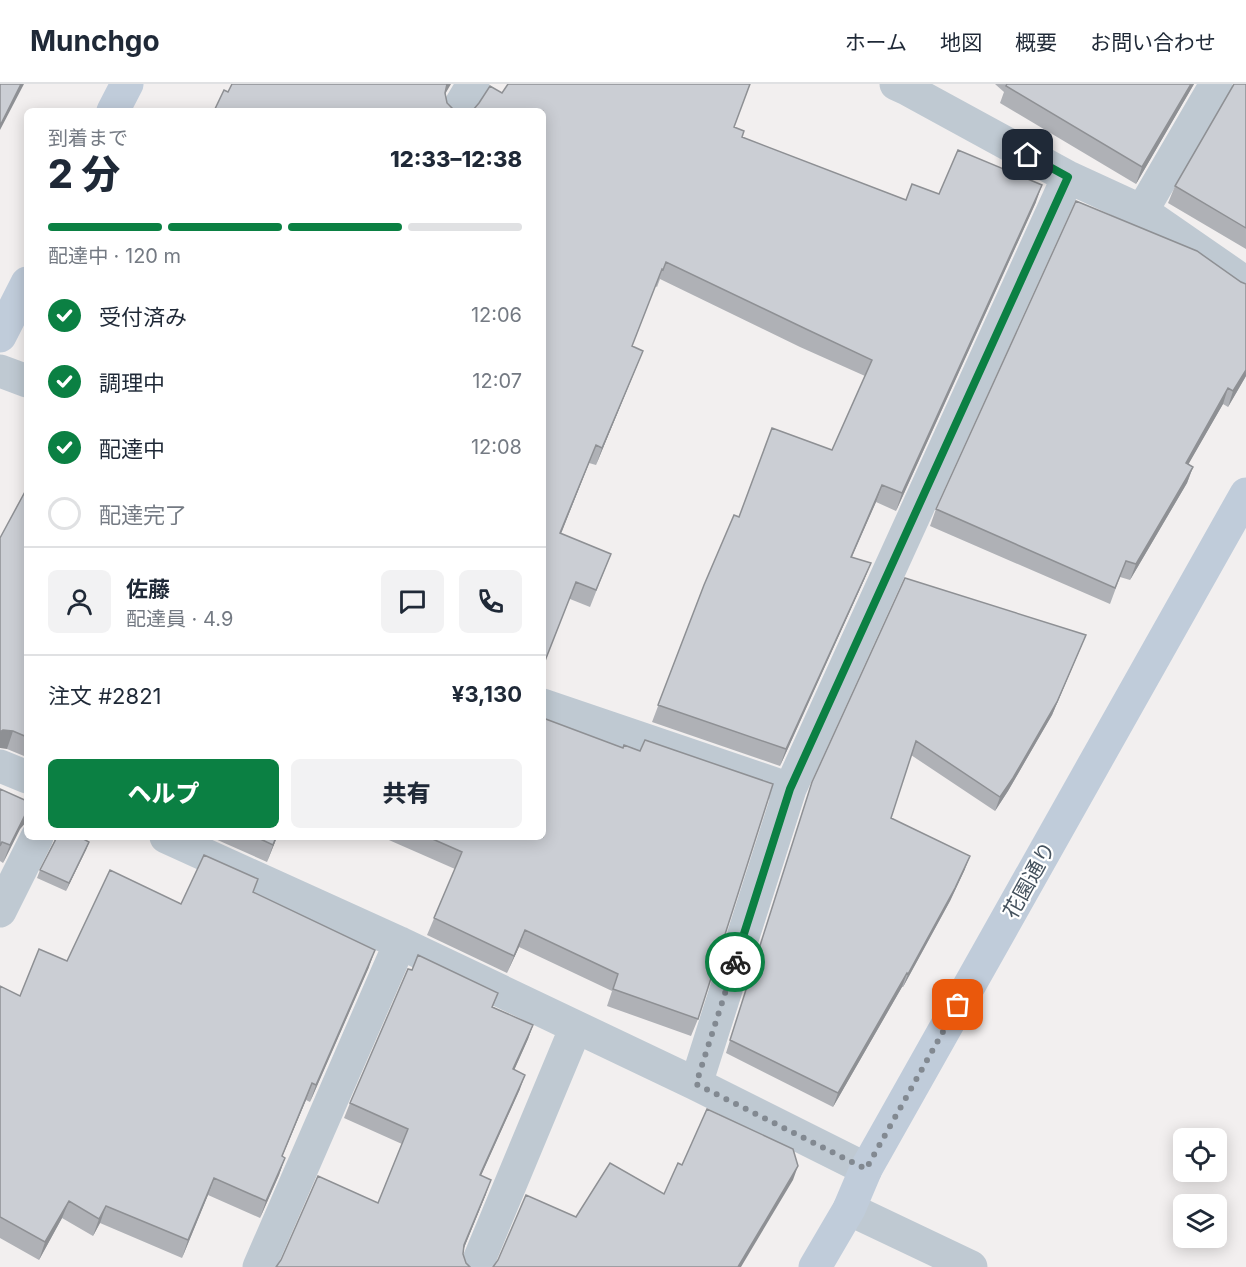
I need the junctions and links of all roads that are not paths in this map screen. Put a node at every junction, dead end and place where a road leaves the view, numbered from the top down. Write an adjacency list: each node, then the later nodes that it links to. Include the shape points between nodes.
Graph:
1 (127, 84): 5 (street)
2 (473, 84): 6 (street)
3 (1216, 84): 8 (street)
4 (904, 86): 7 (street)
5 (115, 108)
6 (459, 108)
7 (1068, 177): 8 (street); 18 (street)
8 (1142, 211): 9 (street)
9 (1246, 283)
10 (24, 289): 11 (street)
11 (0, 336)
12 (0, 371): 13 (street)
13 (24, 380)
14 (1246, 494): 25 (street, 花園通り)
15 (546, 706): 18 (street)
16 (0, 766): 17 (street)
17 (24, 776)
18 (790, 789): 24 (street)
19 (36, 840): 21 (street)
20 (173, 840): 22 (street)
21 (0, 911)
22 (400, 943): 23 (street); 27 (street)
23 (576, 1027): 24 (street); 28 (street)
24 (696, 1084): 25 (street)
25 (866, 1169): 26 (street, 花園通り)
26 (849, 1209): 29 (street, 花園通り); 30 (street)
27 (259, 1267)
28 (476, 1267)
29 (815, 1267)
30 (971, 1267)

